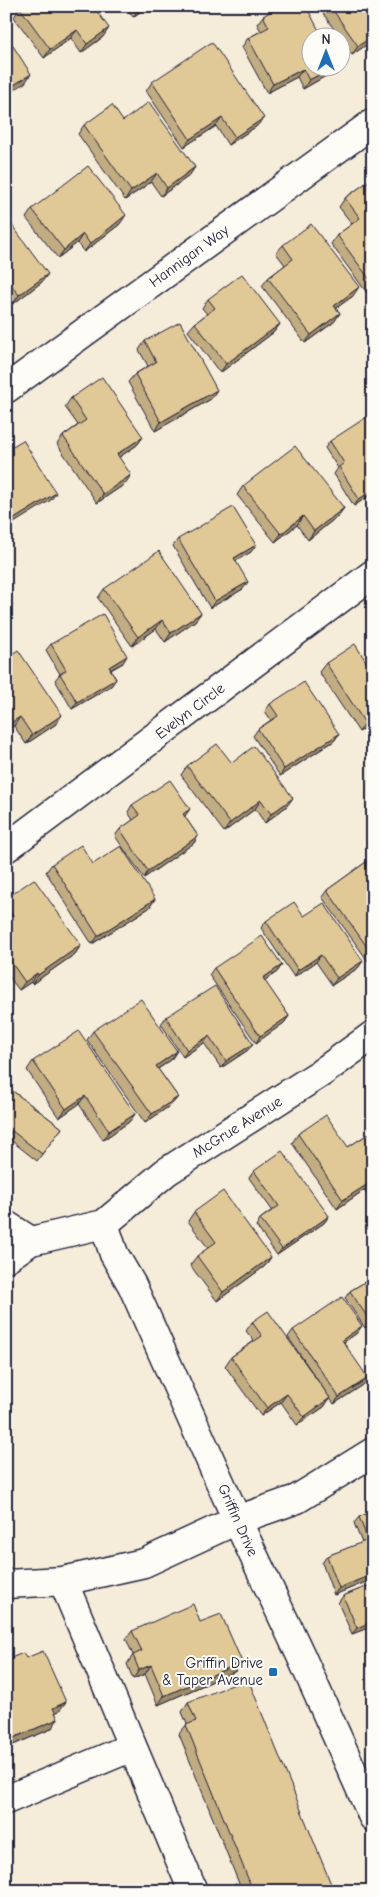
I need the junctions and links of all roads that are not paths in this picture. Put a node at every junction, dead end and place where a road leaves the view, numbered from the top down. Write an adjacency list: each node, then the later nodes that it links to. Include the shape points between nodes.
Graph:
1 (373, 123): 2 (street, Hannigan Way)
2 (6, 389)
3 (373, 574): 4 (street, Evelyn Circle)
4 (6, 848)
5 (373, 1035): 6 (street, McGrue Avenue, via 321,1073 166,1172)
6 (104, 1224): 8 (street); 11 (street, Griffin Drive, via 114,1254 132,1285)
7 (6, 1225): 8 (street)
8 (31, 1241): 9 (street)
9 (6, 1258)
10 (373, 1452): 11 (street, via 297,1499)
11 (237, 1520): 12 (street, via 144,1563); 16 (street, Griffin Drive)
12 (63, 1581): 13 (street); 14 (street)
13 (6, 1584)
14 (132, 1747): 15 (street); 17 (street)
15 (6, 1800)
16 (373, 1817)
17 (193, 1891)

